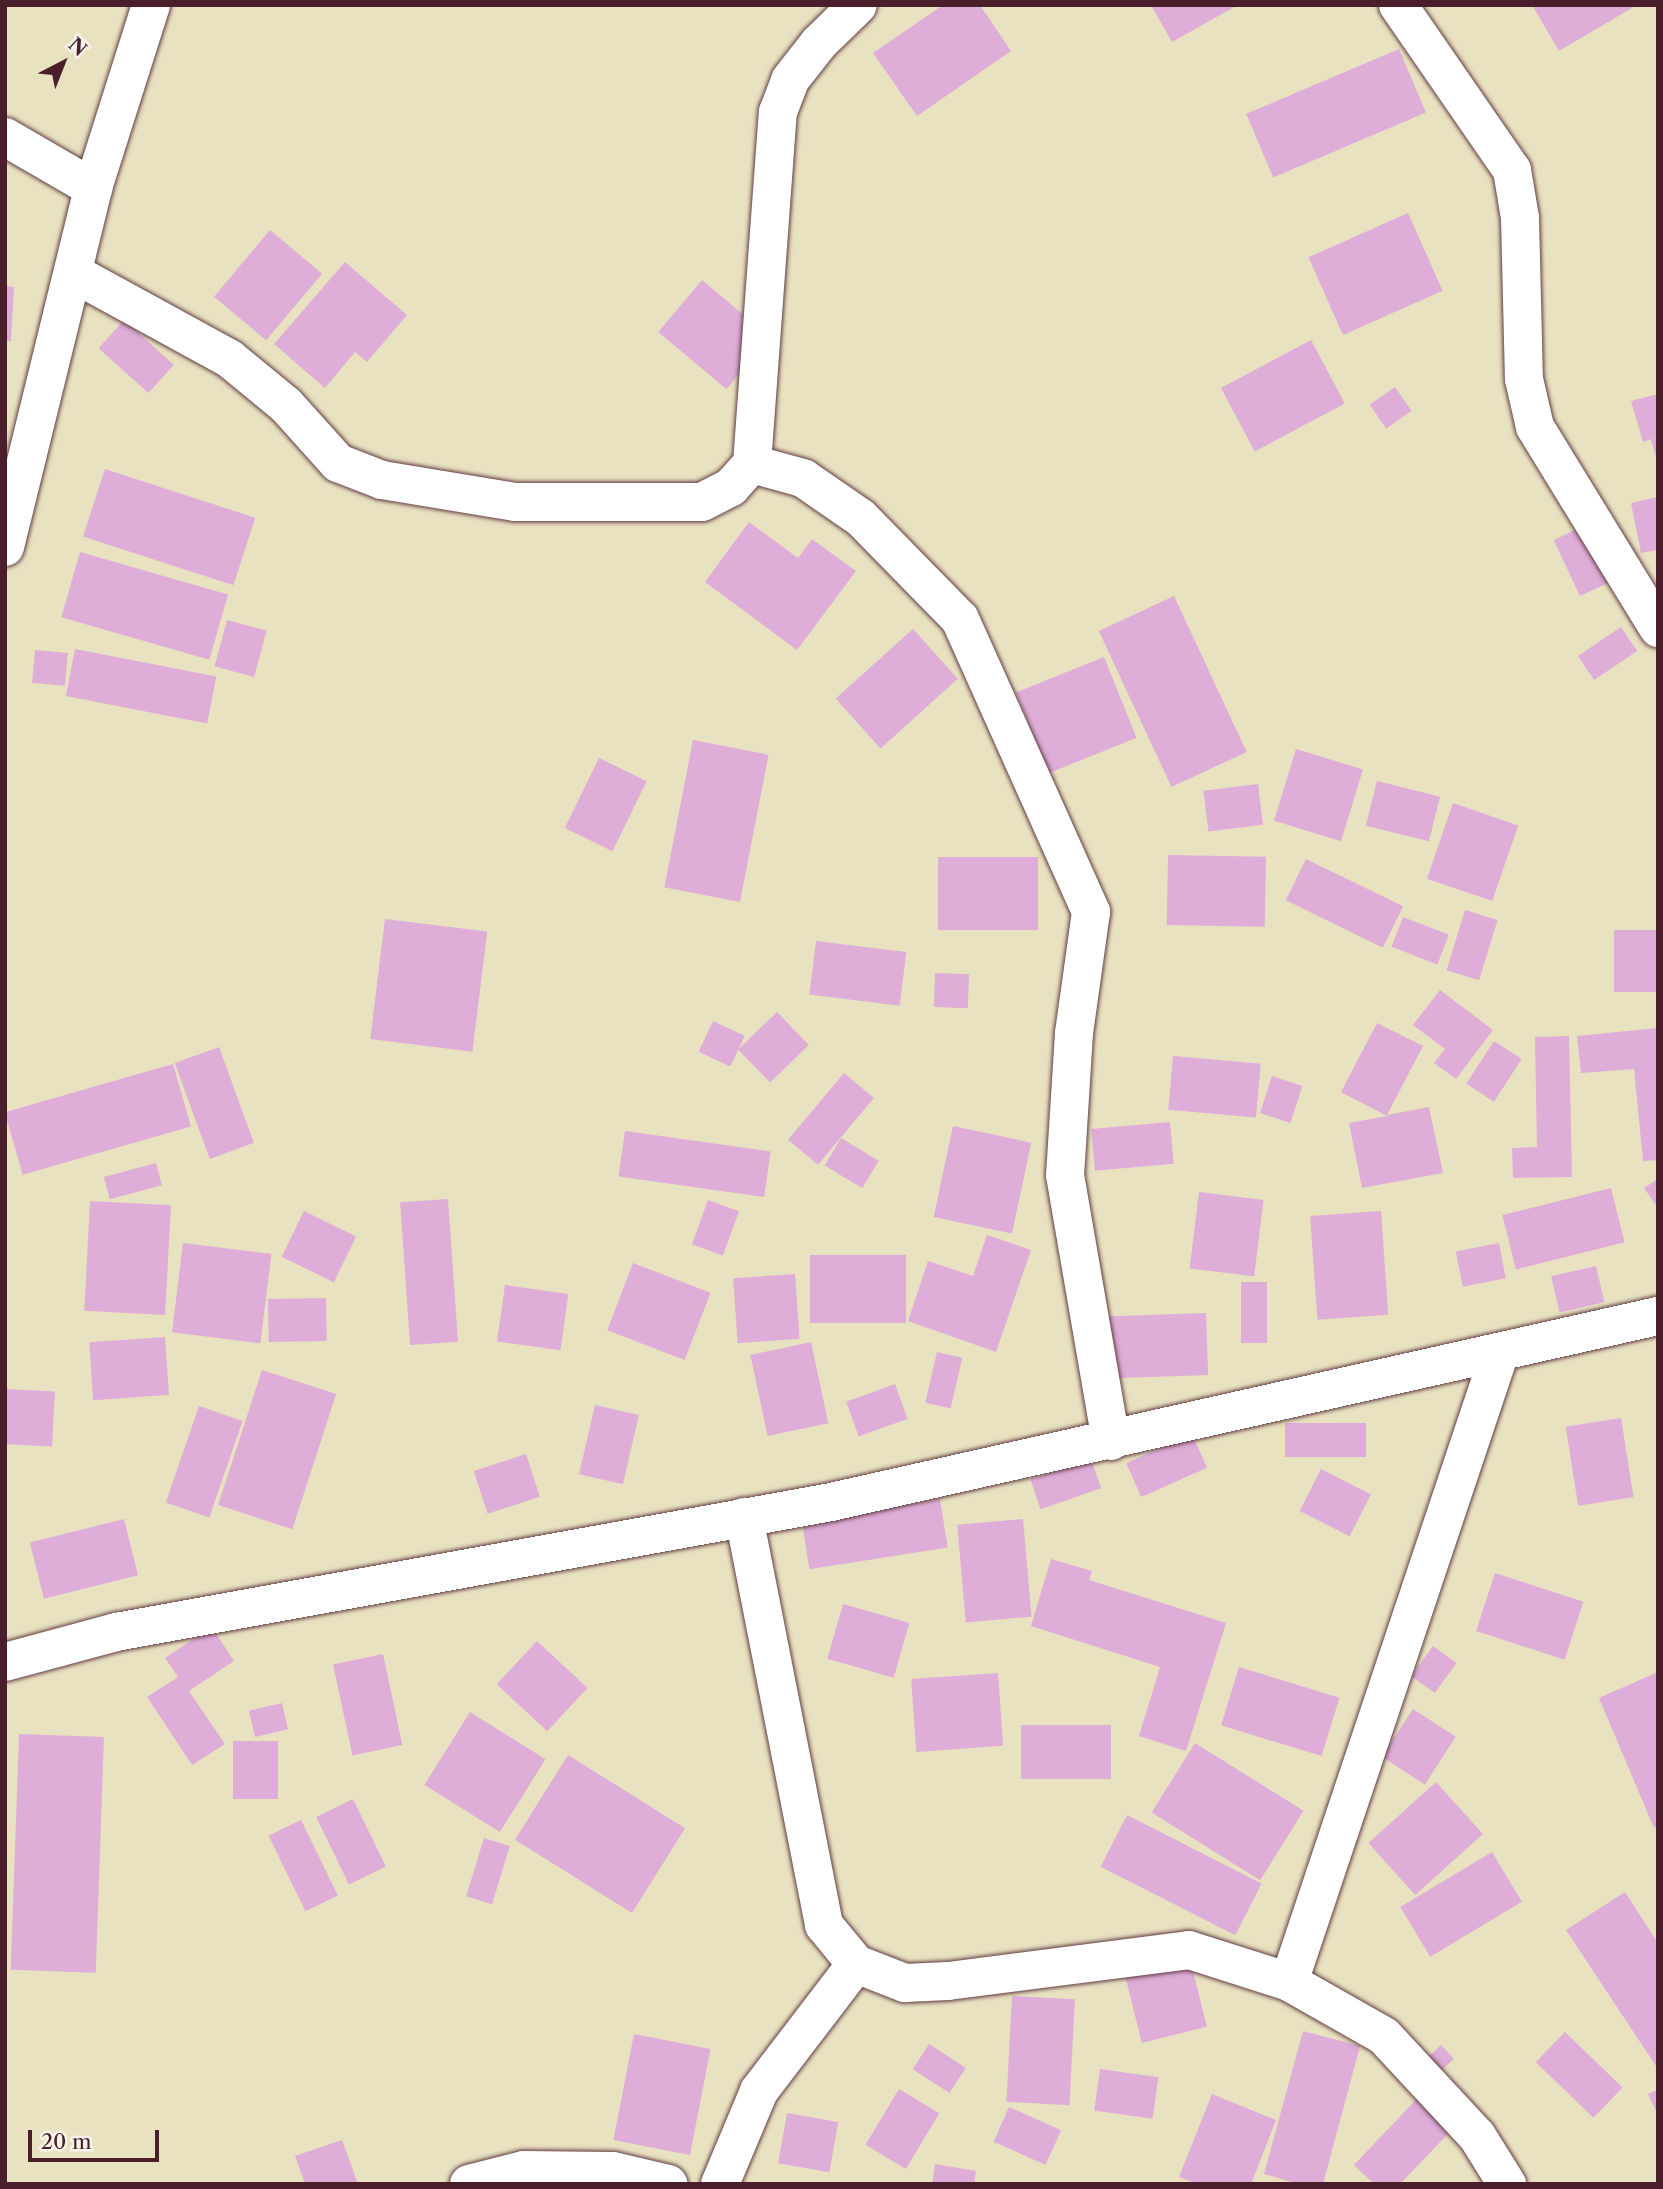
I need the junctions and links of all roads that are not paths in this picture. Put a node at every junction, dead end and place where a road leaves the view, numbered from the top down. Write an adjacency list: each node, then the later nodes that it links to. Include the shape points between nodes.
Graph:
1 (151, 5): 5 (street)
2 (858, 5): 7 (street, via 790,80 778,112)
3 (1403, 7): 9 (street, via 1512,170 1520,218 1524,379 1535,427)
4 (5, 137): 5 (street)
5 (93, 188): 6 (street)
6 (75, 274): 7 (street, via 230,359 286,405 338,463 382,480 515,502 702,502 731,487); 8 (street)
7 (752, 464): 12 (street, via 803,478 861,518 960,619 1091,912 1074,1033 1065,1175)
8 (5, 547)
9 (1658, 628)
10 (1658, 1317): 11 (street)
11 (1499, 1354): 12 (street); 16 (street)
12 (1111, 1441): 13 (street)
13 (744, 1517): 14 (street, via 116,1632); 15 (street, via 824,1925)
14 (5, 1662)
15 (856, 1964): 16 (street, via 905,1983 937,1982 1189,1950); 19 (street, via 759,2091)
16 (1289, 1982): 20 (street, via 1384,2036 1477,2136)
17 (468, 2184): 18 (street, via 524,2170 613,2171)
18 (668, 2184)
19 (720, 2184)
20 (1507, 2184)

